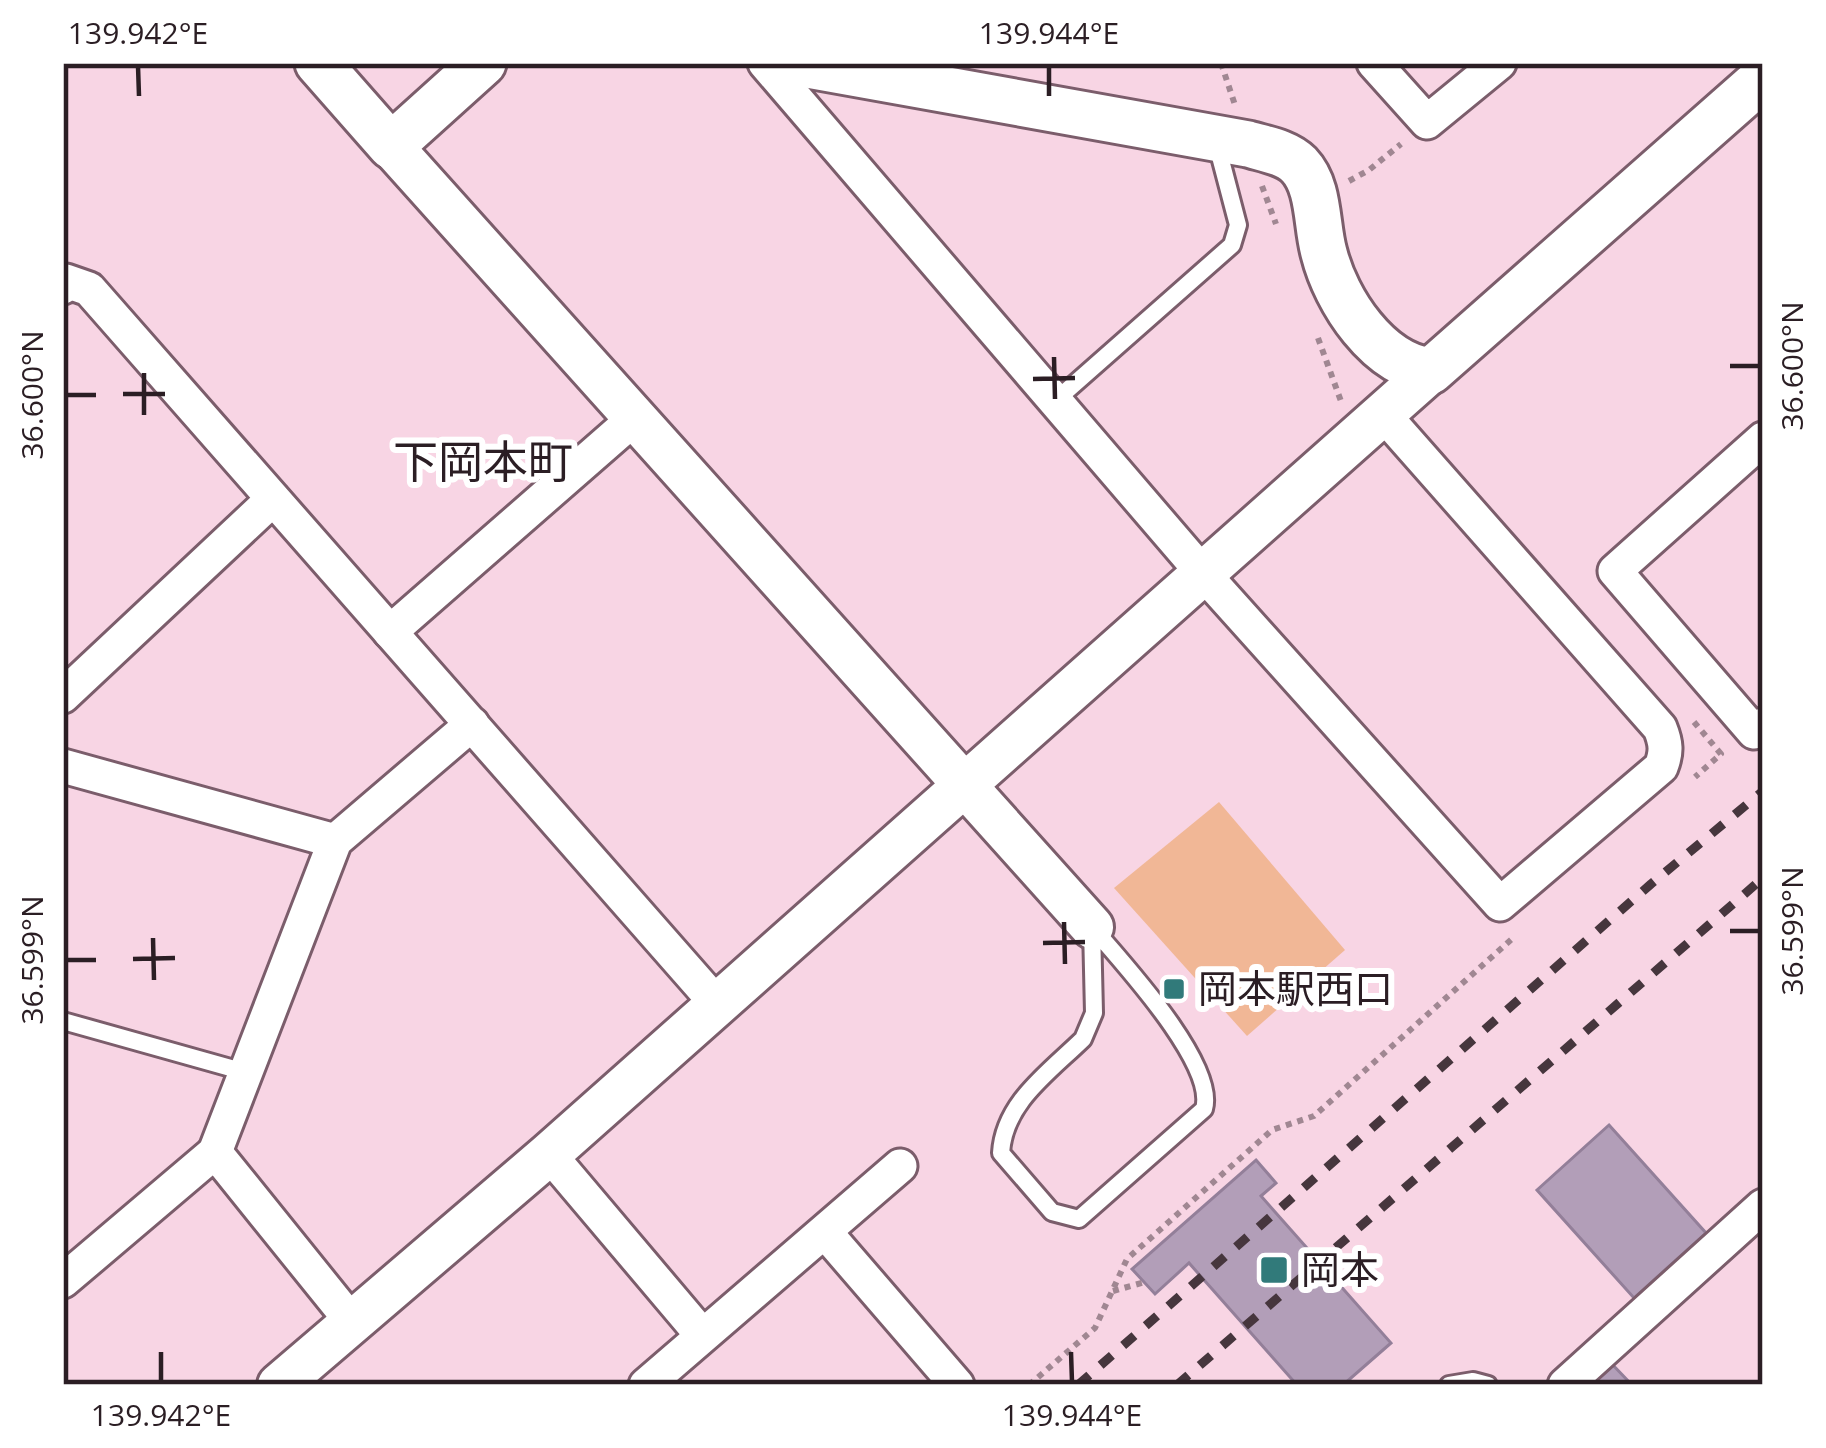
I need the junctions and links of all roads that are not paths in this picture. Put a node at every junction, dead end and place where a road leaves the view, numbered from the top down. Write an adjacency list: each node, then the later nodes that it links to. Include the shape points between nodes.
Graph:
1 (318, 63): 9 (main road)
2 (484, 63): 9 (main road)
3 (765, 63): 12 (street)
4 (1374, 63): 5 (street, via 1427,122)
5 (1499, 63)
6 (815, 65): 8 (main road)
7 (1763, 78): 11 (main road)
8 (1228, 130): 11 (main road, via 1301,167 1324,256 1348,306 1387,351); 12 (lane, via 1238,225 1232,245)
9 (392, 146): 14 (street)
10 (63, 287): 16 (street, via 66,281 89,289)
11 (1431, 370): 13 (street)
12 (1055, 401): 17 (street)
13 (1383, 414): 17 (street); 17 (street, via 1660,728 1661,767 1500,904)
14 (636, 417): 18 (street); 23 (street)
15 (1763, 439): 21 (street, via 1615,571 1754,732)
16 (273, 499): 18 (street); 19 (street)
17 (1201, 571): 23 (street)
18 (390, 632): 20 (street)
19 (63, 696)
20 (472, 724): 24 (street); 26 (street)
21 (1763, 725)
22 (63, 766): 24 (street)
23 (965, 782): 25 (street); 26 (street)
24 (335, 841): 28 (street)
25 (1092, 927): 25 (lane, via 1158,1003 1207,1098 1079,1219 1052,1212 1001,1154 1002,1128 1090,1026)
26 (717, 1004): 30 (street)
27 (63, 1021): 28 (lane)
28 (245, 1072): 29 (street)
29 (214, 1152): 34 (street); 35 (street)
30 (549, 1154): 35 (street); 36 (street)
31 (900, 1166): 33 (street)
32 (1763, 1205): 42 (street)
33 (825, 1232): 36 (street); 39 (street)
34 (63, 1282)
35 (352, 1322): 37 (street)
36 (702, 1335): 38 (street)
37 (279, 1385)
38 (646, 1385)
39 (957, 1385)
40 (1449, 1385): 41 (lane)
41 (1488, 1385)
42 (1565, 1385)

